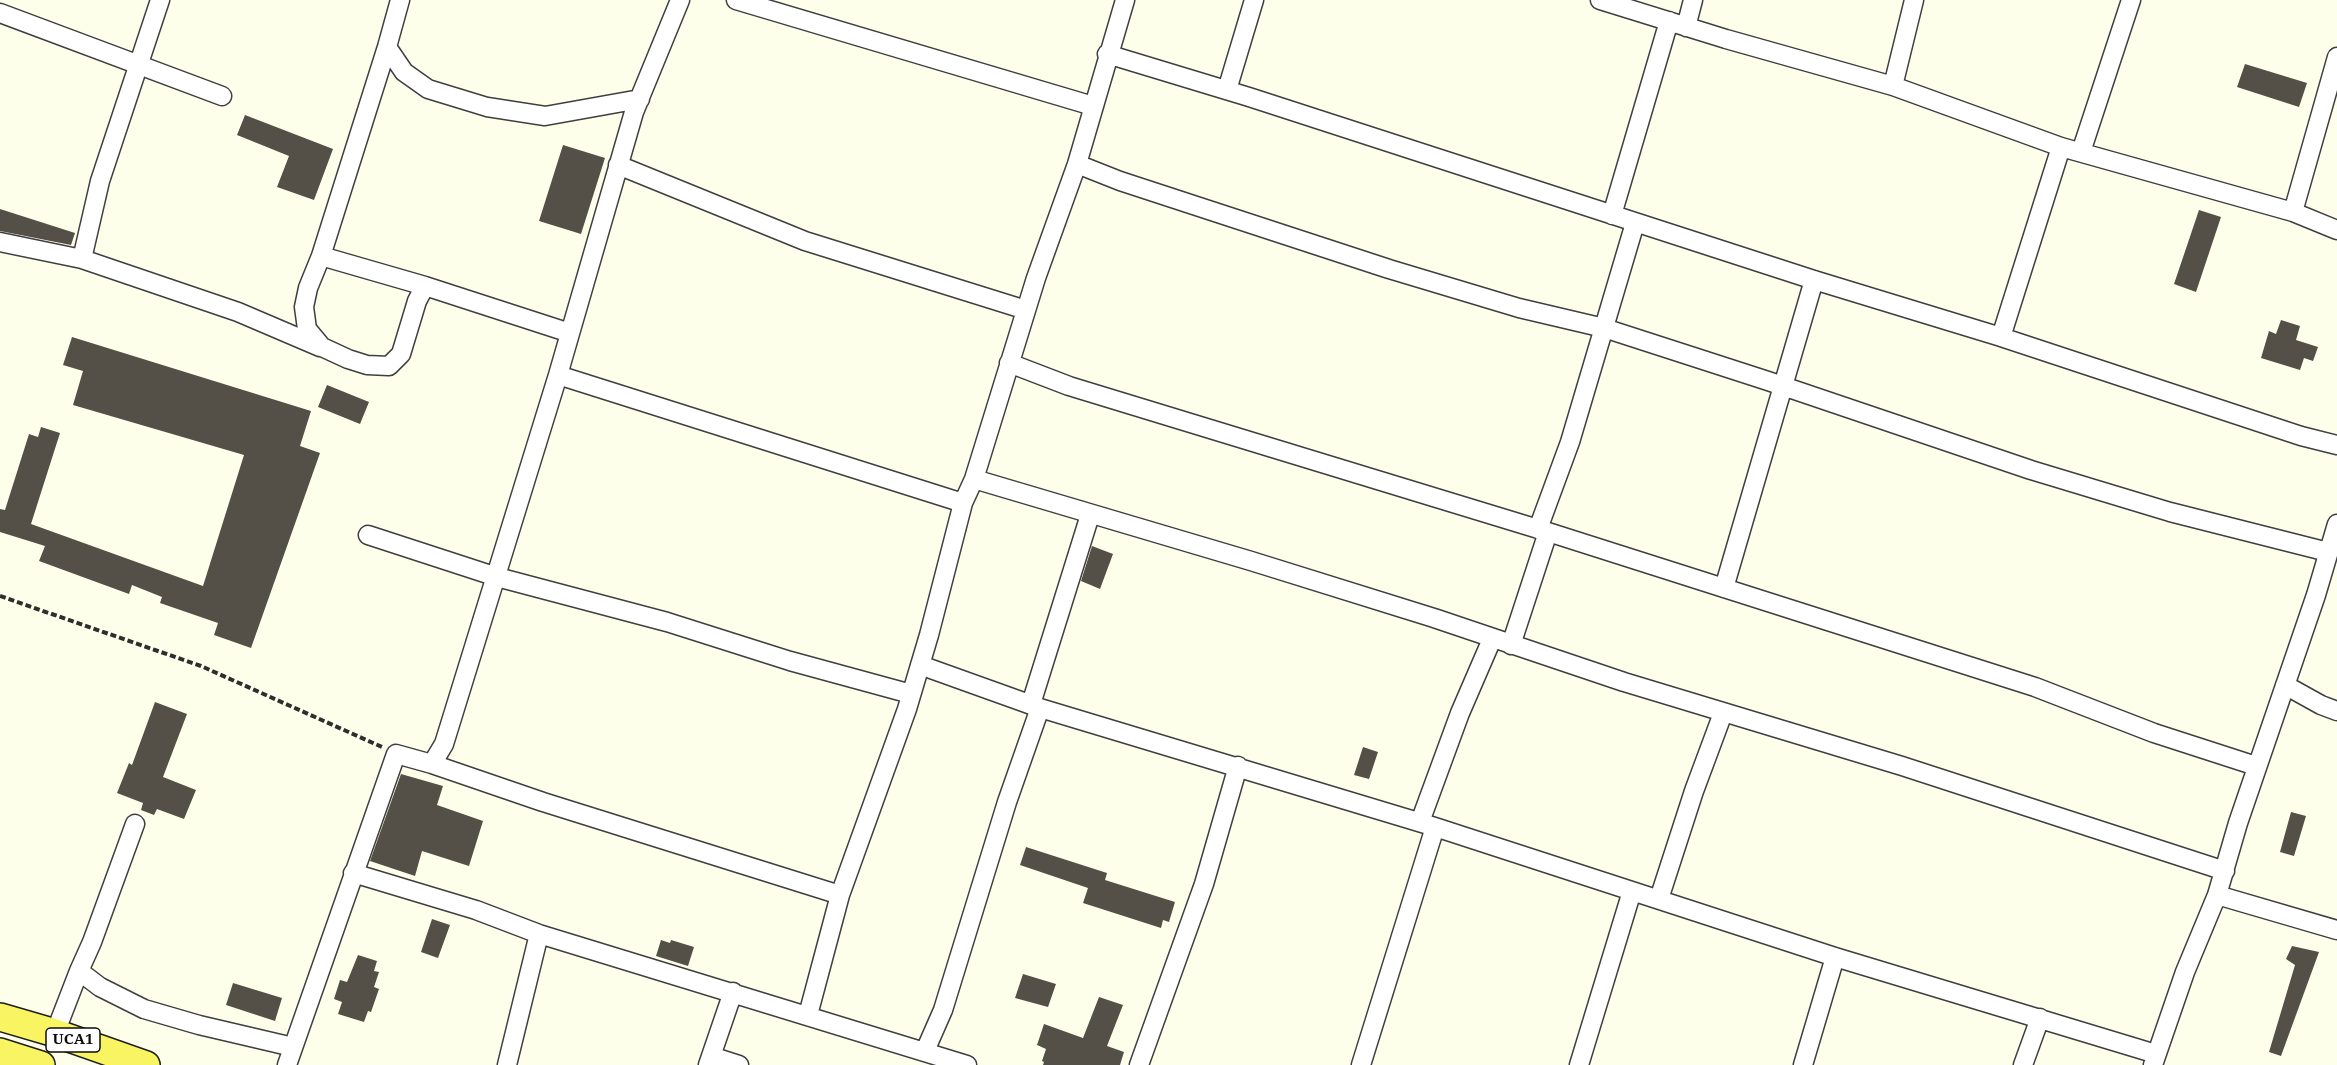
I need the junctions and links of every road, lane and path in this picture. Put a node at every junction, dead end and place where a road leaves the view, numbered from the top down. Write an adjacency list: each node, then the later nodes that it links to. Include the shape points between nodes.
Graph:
1 (160, 0): 16 (street)
2 (400, 0): 13 (street)
3 (680, 0): 20 (street)
4 (736, 0): 21 (street)
5 (1125, 0): 14 (street)
6 (1254, 0): 18 (street)
7 (1600, 0): 12 (street)
8 (1693, 0): 12 (street)
9 (1914, 0): 17 (street)
10 (2131, 0): 23 (street)
11 (0, 14): 16 (street)
12 (1677, 24): 17 (street); 27 (street)
13 (387, 47): 20 (street, via 404,72 428,89 487,107 545,116); 31 (street)
14 (1107, 54): 18 (street); 21 (street)
15 (2337, 57): 26 (street)
16 (137, 66): 19 (street); 32 (street, via 100,181)
17 (1893, 86): 22 (street)
18 (1227, 90): 27 (street)
19 (222, 96)
20 (640, 99): 25 (street)
21 (1093, 106): 24 (street)
22 (2061, 147): 23 (street); 38 (street)
23 (2081, 152): 26 (street)
24 (1077, 164): 35 (street); 36 (street, via 1389,269 1519,308)
25 (618, 165): 35 (street, via 805,241); 37 (street)
26 (2293, 212): 29 (street)
27 (1612, 215): 28 (street)
28 (1635, 223): 33 (street); 36 (street)
29 (2337, 230)
30 (0, 243): 32 (street)
31 (321, 256): 34 (street); 39 (street, via 304,307 307,328)
32 (82, 260): 39 (street, via 238,312)
33 (1814, 280): 38 (street); 42 (street)
34 (425, 286): 37 (street); 39 (street, via 401,354 394,363 367,365)
35 (1026, 310): 40 (street)
36 (1604, 328): 42 (street); 48 (street)
37 (570, 333): 41 (street)
38 (2001, 337): 43 (street)
39 (322, 347)
40 (1009, 363): 44 (street); 48 (street, via 1069,386)
41 (558, 375): 45 (street); 51 (street)
42 (1783, 386): 50 (street, via 2170,512); 52 (street)
43 (2337, 445)
44 (974, 479): 45 (street); 46 (street)
45 (963, 503): 56 (street)
46 (1090, 515): 54 (street, via 1251,561); 59 (street)
47 (2337, 524): 50 (street)
48 (1543, 531): 52 (street); 55 (street)
49 (368, 535): 51 (street)
50 (2328, 552): 57 (street)
51 (497, 577): 58 (street); 63 (street, via 444,744)
52 (1724, 588): 65 (street, via 2035,687 2154,733)
53 (0, 596): 62 (path, via 201,666)
54 (1492, 639): 55 (street); 67 (street, via 1460,713)
55 (1511, 645): 61 (street)
56 (920, 665): 58 (street); 59 (street)
57 (2285, 685): 60 (street); 65 (street)
58 (911, 694): 71 (street)
59 (1036, 706): 64 (street); 84 (street, via 943,1010)
60 (2337, 711)
61 (1723, 713): 68 (street, via 1902,766); 73 (street)
62 (396, 754): 63 (street); 69 (street)
63 (432, 764): 71 (street)
64 (1238, 766): 67 (street); 95 (street, via 1204,884)
65 (2256, 766): 68 (street)
66 (135, 824): 77 (street)
67 (1428, 824): 70 (street); 96 (street)
68 (2225, 871): 72 (street)
69 (353, 873): 75 (street, via 476,910); 83 (street)
70 (1632, 891): 73 (street); 97 (street)
71 (840, 895): 79 (street)
72 (2217, 895): 74 (street); 87 (street)
73 (1659, 899): 76 (street)
74 (2337, 930)
75 (539, 934): 78 (street); 92 (street)
76 (1835, 957): 81 (street); 98 (street)
77 (79, 971): 82 (street); 83 (street, via 100,987 144,1009)
78 (733, 992): 79 (street); 86 (street)
79 (808, 1015): 84 (street)
80 (0, 1017): 82 (main road, UCA1)
81 (2040, 1018): 87 (street); 99 (street)
82 (55, 1033): 90 (main road, UCA1)
83 (293, 1047): 91 (street)
84 (926, 1051): 88 (street)
85 (0, 1052): 89 (main road)
86 (710, 1060): 93 (street)
87 (2154, 1060)
88 (946, 1062): 94 (street)
89 (41, 1065)
90 (146, 1065)
91 (288, 1065)
92 (507, 1065)
93 (739, 1065)
94 (967, 1065)
95 (1139, 1065)
96 (1361, 1065)
97 (1579, 1065)
98 (1803, 1065)
99 (2023, 1065)

